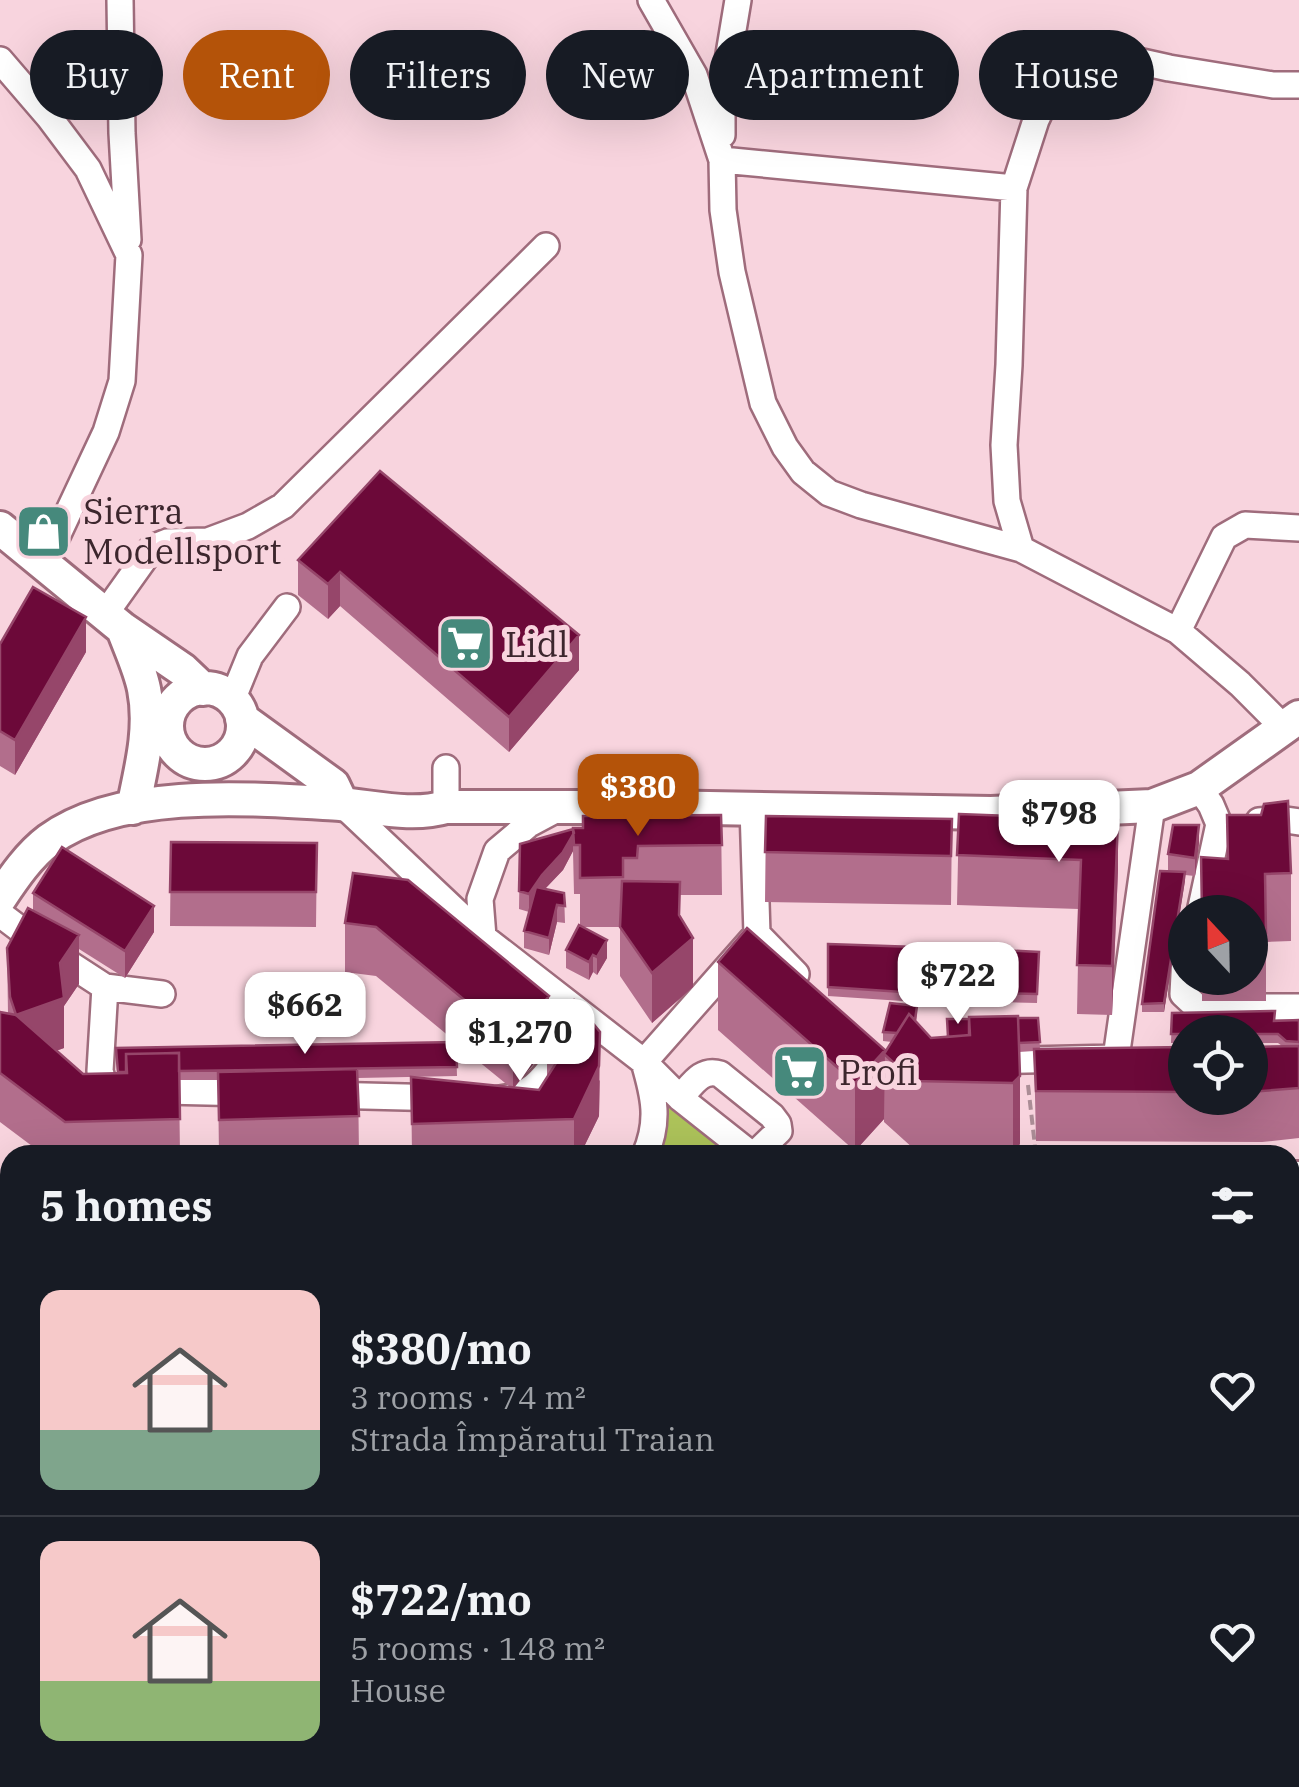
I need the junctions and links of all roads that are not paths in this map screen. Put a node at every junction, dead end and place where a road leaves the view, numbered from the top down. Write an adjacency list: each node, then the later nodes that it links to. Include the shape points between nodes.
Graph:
1 (120, 0): 9 (street)
2 (652, 0): 6 (street, via 694,74)
3 (738, 0): 6 (street, via 722,96)
4 (0, 60): 9 (street, via 88,169)
5 (1299, 85): 7 (street, via 1115,56 1079,58 1055,80)
6 (722, 160): 7 (street); 12 (street, via 732,272 763,403 803,472 861,505)
7 (1014, 188): 12 (street, via 1004,445 1007,501)
8 (546, 246): 15 (street, via 284,506 208,542 152,548)
9 (129, 255): 13 (street, via 122,381 106,432)
10 (0, 528): 13 (main road)
11 (1299, 528): 16 (street, via 1244,525 1224,537)
12 (1021, 549): 16 (street)
13 (44, 564): 15 (main road)
14 (287, 607): 17 (street, via 250,656 232,700)
15 (114, 621): 17 (main road); 18 (main road)
16 (1178, 631): 19 (street)
17 (214, 692): 18 (main road, via 192,691); 18 (main road, via 154,680); 20 (main road, via 240,741); 24 (main road, via 322,776)
18 (153, 713): 20 (main road, via 175,750 196,763); 27 (main road)
19 (1291, 722): 22 (main road)
20 (233, 752): 23 (main road)
21 (446, 768): 26 (street)
22 (1199, 788): 25 (main road); 31 (street)
23 (244, 800): 24 (main road); 27 (main road)
24 (342, 804): 26 (main road, via 428,812); 36 (street)
25 (1152, 806): 29 (main road, via 991,812); 43 (street, via 1116,1058)
26 (446, 807): 28 (main road)
27 (133, 808): 33 (main road, via 104,812 50,840)
28 (560, 808): 29 (main road); 36 (street, via 497,851 480,898)
29 (753, 808): 35 (street)
30 (1299, 822): 31 (street)
31 (1219, 824): 32 (street)
32 (1204, 895)
33 (0, 898)
34 (0, 914): 37 (street)
35 (757, 934): 38 (street); 44 (street)
36 (483, 937): 42 (street)
37 (105, 987): 39 (street); 42 (street, via 100,1072 104,1085 121,1090 520,1097)
38 (812, 990)
39 (162, 994)
40 (1184, 995): 41 (street, via 1197,1007)
41 (1299, 1007)
42 (589, 1019): 44 (street)
43 (970, 1061)
44 (644, 1062): 45 (street); 46 (street, via 655,1098)
45 (680, 1098): 47 (street); 48 (street, via 703,1073 720,1074 778,1124)
46 (648, 1145)
47 (740, 1145)
48 (764, 1145)

